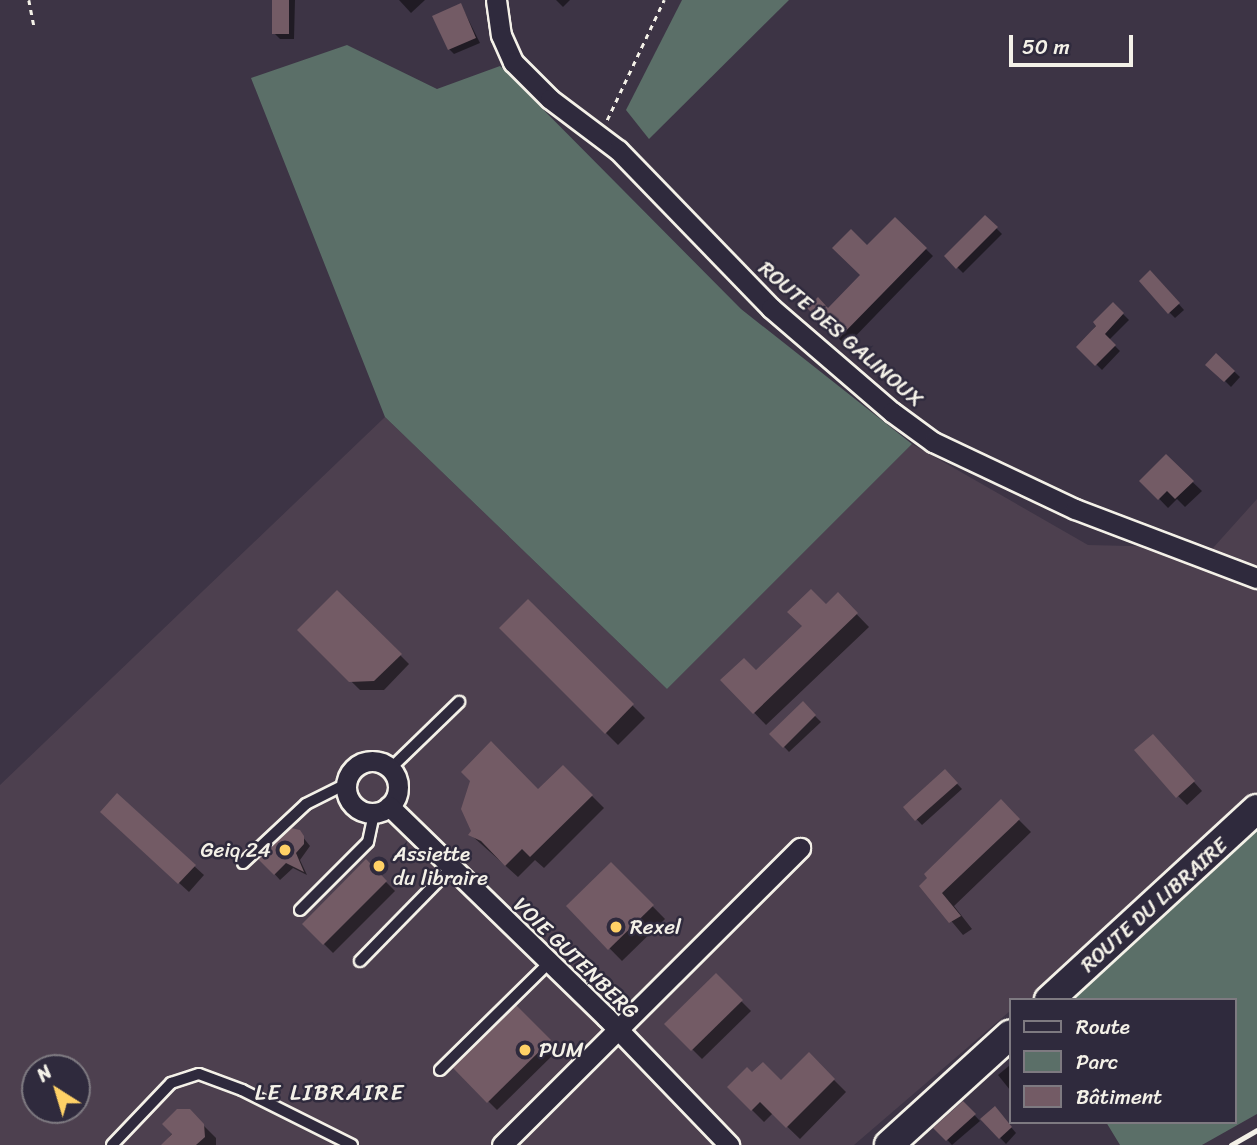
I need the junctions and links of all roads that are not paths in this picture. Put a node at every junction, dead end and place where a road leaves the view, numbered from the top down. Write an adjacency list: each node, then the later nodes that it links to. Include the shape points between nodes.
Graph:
1 (496, 0): 2 (street, ROUTE DES GALINOUX, via 501,35 513,62 550,99 618,150 771,307 892,412 933,442 1075,509)
2 (1257, 578)
3 (458, 702): 4 (lane)
4 (391, 768): 5 (street, via 365,761 357,765); 7 (street, via 398,794)
5 (346, 784): 7 (street, via 356,808); 9 (lane, via 306,804)
6 (1257, 809): 14 (main road, ROUTE DU LIBRAIRE)
7 (381, 810): 10 (street, VOIE GUTENBERG); 11 (lane, via 368,842)
8 (800, 848): 15 (street)
9 (243, 863)
10 (451, 867): 12 (lane); 13 (street, VOIE GUTENBERG)
11 (300, 910)
12 (360, 961)
13 (549, 963): 15 (street, VOIE GUTENBERG); 17 (lane)
14 (1051, 998)
15 (617, 1029): 20 (street); 21 (street, VOIE GUTENBERG)
16 (1009, 1036): 22 (main road)
17 (440, 1070)
18 (112, 1145): 19 (lane, via 171,1083 200,1074)
19 (352, 1145)
20 (502, 1145)
21 (729, 1145)
22 (890, 1145)

